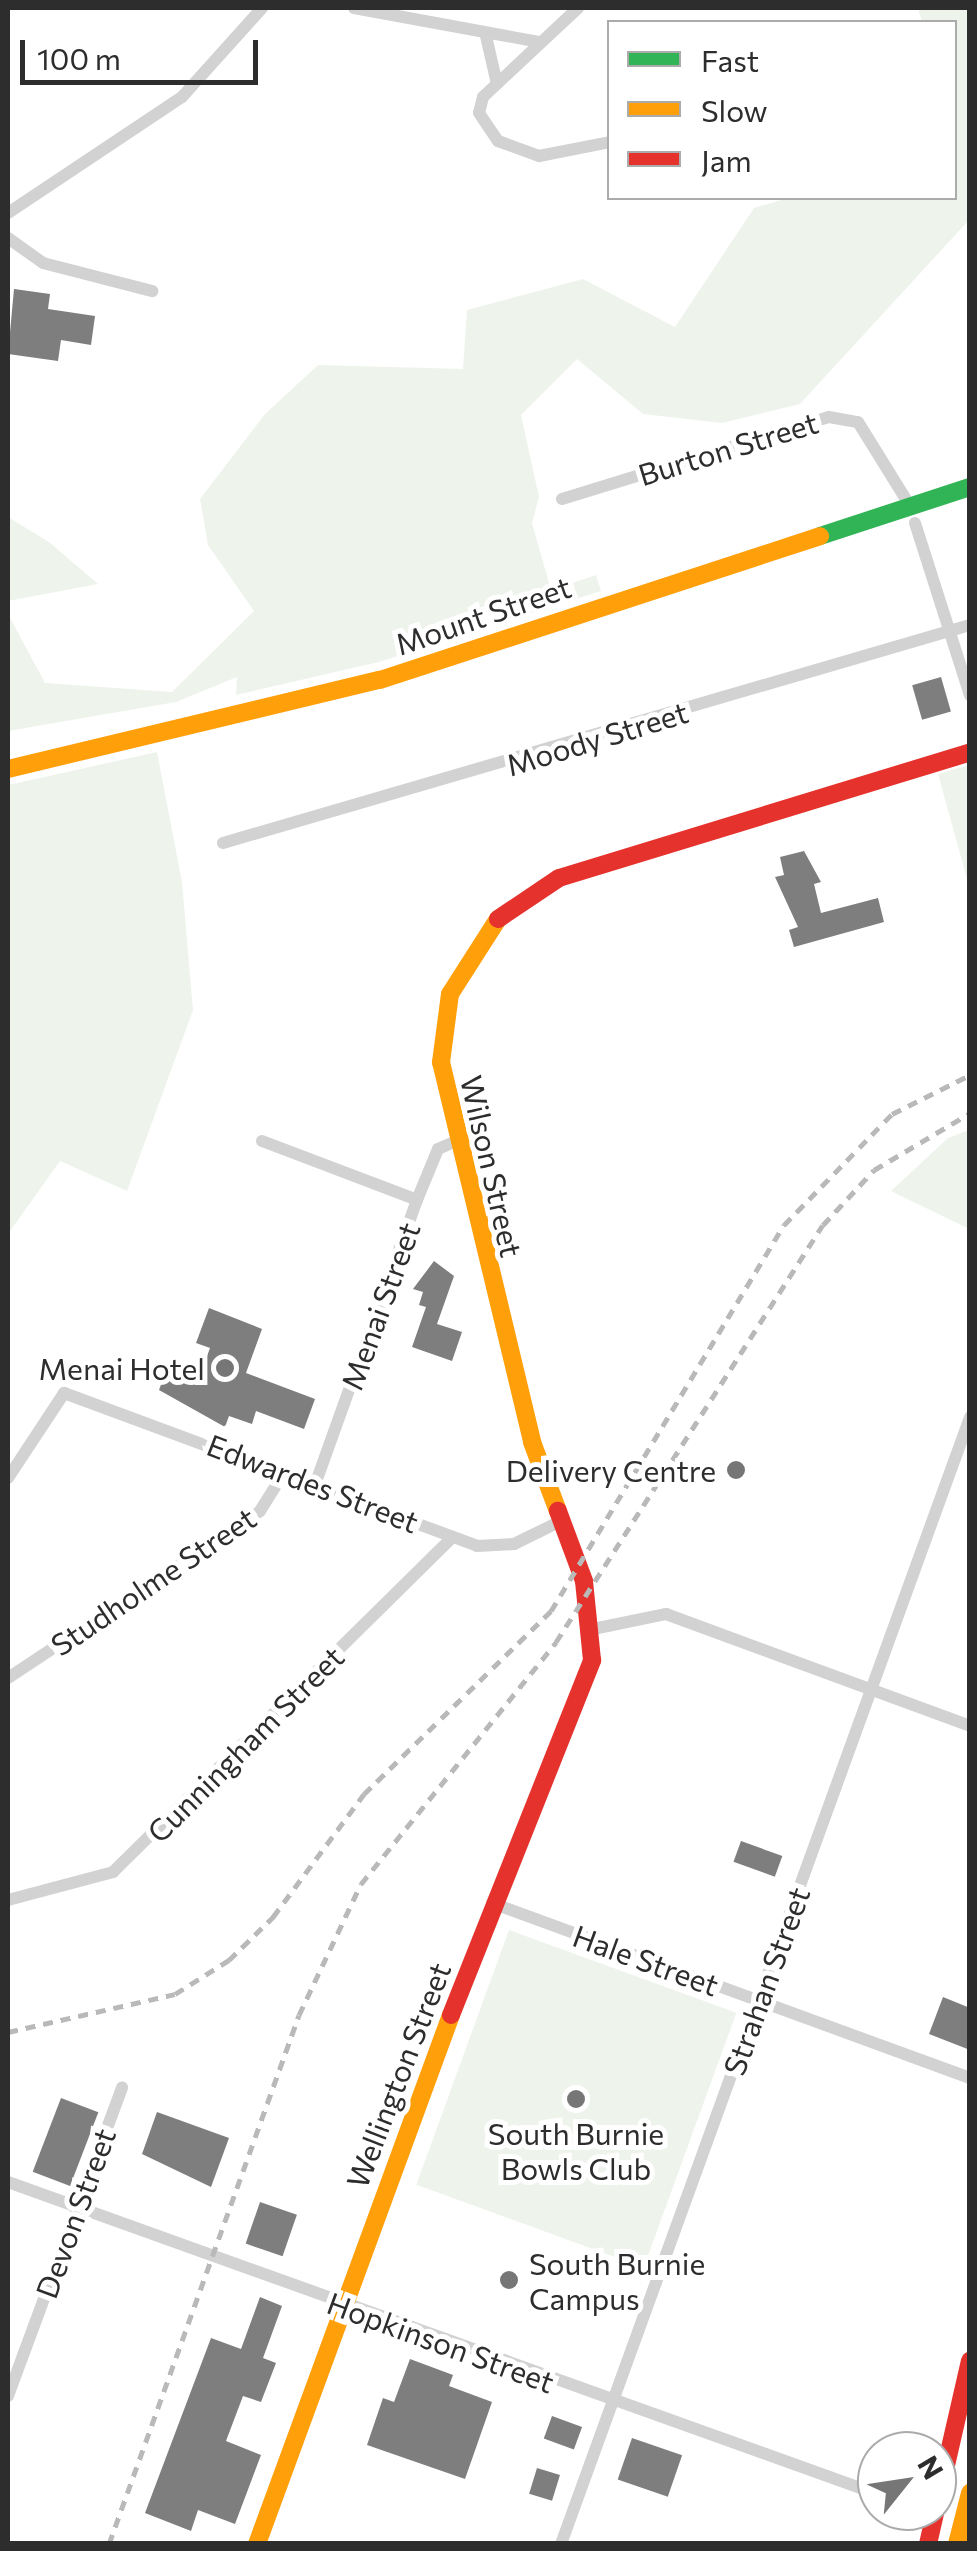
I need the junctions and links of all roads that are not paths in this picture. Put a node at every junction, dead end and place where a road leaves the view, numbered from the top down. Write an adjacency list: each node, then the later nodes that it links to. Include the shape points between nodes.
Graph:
1 (262, 8): 8 (street, via 182,97)
2 (354, 8): 4 (street)
3 (578, 8): 5 (street)
4 (486, 36): 5 (street); 6 (street)
5 (540, 42): 6 (street)
6 (496, 84): 7 (street, via 479,114 514,150 539,156)
7 (607, 143)
8 (8, 213)
9 (8, 238): 10 (street, via 43,263)
10 (152, 291)
11 (970, 487): 13 (main road, Mount Street)
12 (562, 499): 13 (street, Burton Street, via 830,416 858,422)
13 (912, 515): 15 (street, Burton Street); 18 (main road, Mount Street, via 380,680)
14 (970, 625): 15 (street, Moody Street)
15 (950, 632): 16 (street, Burton Street); 19 (street, Moody Street)
16 (970, 694)
17 (970, 752): 20 (main road, Wilson Street, via 588,866 516,903 486,934 450,994 441,1062)
18 (8, 769)
19 (223, 843)
20 (456, 1140): 22 (street, Menai Street, via 438,1149); 27 (main road, Wilson Street, via 518,1392)
21 (262, 1141): 22 (street)
22 (417, 1200): 26 (street, Menai Street)
23 (970, 1417): 31 (street, Strahan Street)
24 (285, 1470): 25 (street, Edwardes Street, via 64,1393); 26 (street, Edwardes Street); 30 (street, Studholme Street, via 260,1511)
25 (8, 1478)
26 (316, 1482): 28 (street, Edwardes Street)
27 (561, 1521): 28 (street, Edwardes Street, via 498,1548); 29 (main road, Wilson Street)
28 (453, 1537): 33 (street, Cunningham Street, via 113,1872)
29 (594, 1629): 31 (street, via 666,1614); 34 (main road, Wellington Street, via 586,1693)
30 (8, 1678)
31 (873, 1688): 32 (street); 35 (street, Strahan Street)
32 (970, 1726)
33 (8, 1900)
34 (492, 1903): 35 (street, Hale Street); 40 (main road, Wellington Street)
35 (759, 2002): 36 (street, Hale Street); 43 (street, Strahan Street)
36 (970, 2078)
37 (122, 2086): 39 (street, Devon Street)
38 (8, 2182): 39 (street, Hopkinson Street)
39 (79, 2209): 40 (street, Hopkinson Street); 42 (street, Devon Street)
40 (341, 2307): 43 (street, Hopkinson Street); 47 (main road, Wellington Street)
41 (970, 2360): 44 (main road)
42 (8, 2396)
43 (613, 2404): 45 (street, Hopkinson Street); 48 (street, Strahan Street)
44 (952, 2431)
45 (857, 2487)
46 (970, 2492): 49 (main road)
47 (258, 2544)
48 (561, 2544)
49 (958, 2544)

